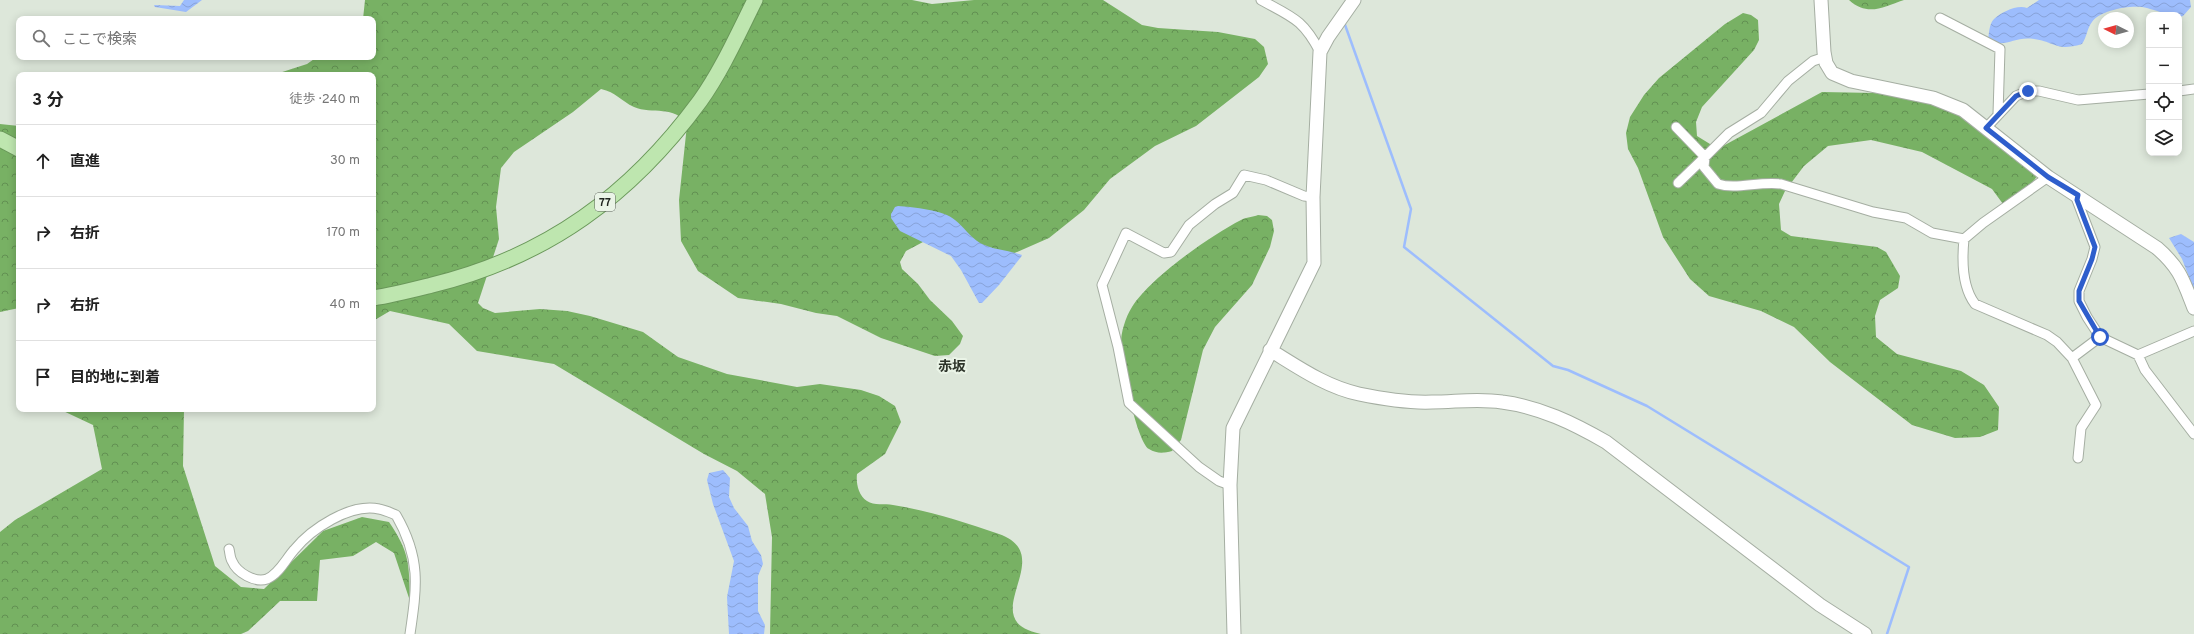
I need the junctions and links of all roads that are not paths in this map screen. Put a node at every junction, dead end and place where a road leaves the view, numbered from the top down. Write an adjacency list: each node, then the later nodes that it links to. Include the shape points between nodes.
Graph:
1 (755, 0): 22 (main road, 77, via 731,49 701,100 660,150 611,198 570,228 508,261 456,279)
2 (1261, 0): 6 (street, via 1300,22)
3 (1354, 0): 6 (street)
4 (1821, 0): 7 (street)
5 (1940, 18): 11 (street, via 2000,49)
6 (1320, 52): 20 (street)
7 (1825, 57): 13 (street, via 1832,73 1851,81 1933,98 1963,110); 16 (street, via 1813,61 1788,81 1761,113 1730,133)
8 (2194, 89): 9 (street)
9 (2182, 91)
10 (2146, 94): 11 (street, via 2078,100 2028,91 2016,96)
11 (1998, 114): 13 (street)
12 (1676, 127): 16 (street)
13 (1986, 128): 17 (street)
14 (0, 139): 15 (main road)
15 (16, 147)
16 (1705, 157): 18 (street); 21 (street, via 1704,167 1715,181 1723,186 1766,182 1781,184 1873,212 1906,218 1932,233)
17 (2048, 177): 19 (street); 21 (street, via 1982,223)
18 (1678, 183)
19 (2078, 195): 23 (street, via 2173,261 2181,273); 25 (street, via 2077,200 2095,247 2079,291 2079,301)
20 (1313, 197): 26 (street, via 1314,263); 31 (street, via 1244,175 1233,193 1190,225 1171,252 1164,253 1126,233 1102,285 1129,403 1199,467 1219,481)
21 (1964, 239): 28 (street, via 1966,283 1969,296 1975,304 2047,335)
22 (376, 298)
23 (2194, 308)
24 (2194, 331): 27 (street)
25 (2100, 337): 27 (street); 28 (street)
26 (1270, 350): 31 (street, via 1233,428); 35 (street, via 1313,376 1358,394 1398,401 1501,401 1552,414 1606,442 1820,605)
27 (2138, 355): 29 (street, via 2145,370)
28 (2072, 358): 30 (street, via 2096,405 2081,428)
29 (2194, 434)
30 (2078, 458)
31 (1230, 485): 34 (street)
32 (229, 550): 33 (street, via 232,562 250,578 267,579 276,573 295,548 328,520 378,508 396,515 407,533 415,560 416,581)
33 (410, 634)
34 (1234, 634)
35 (1865, 634)

